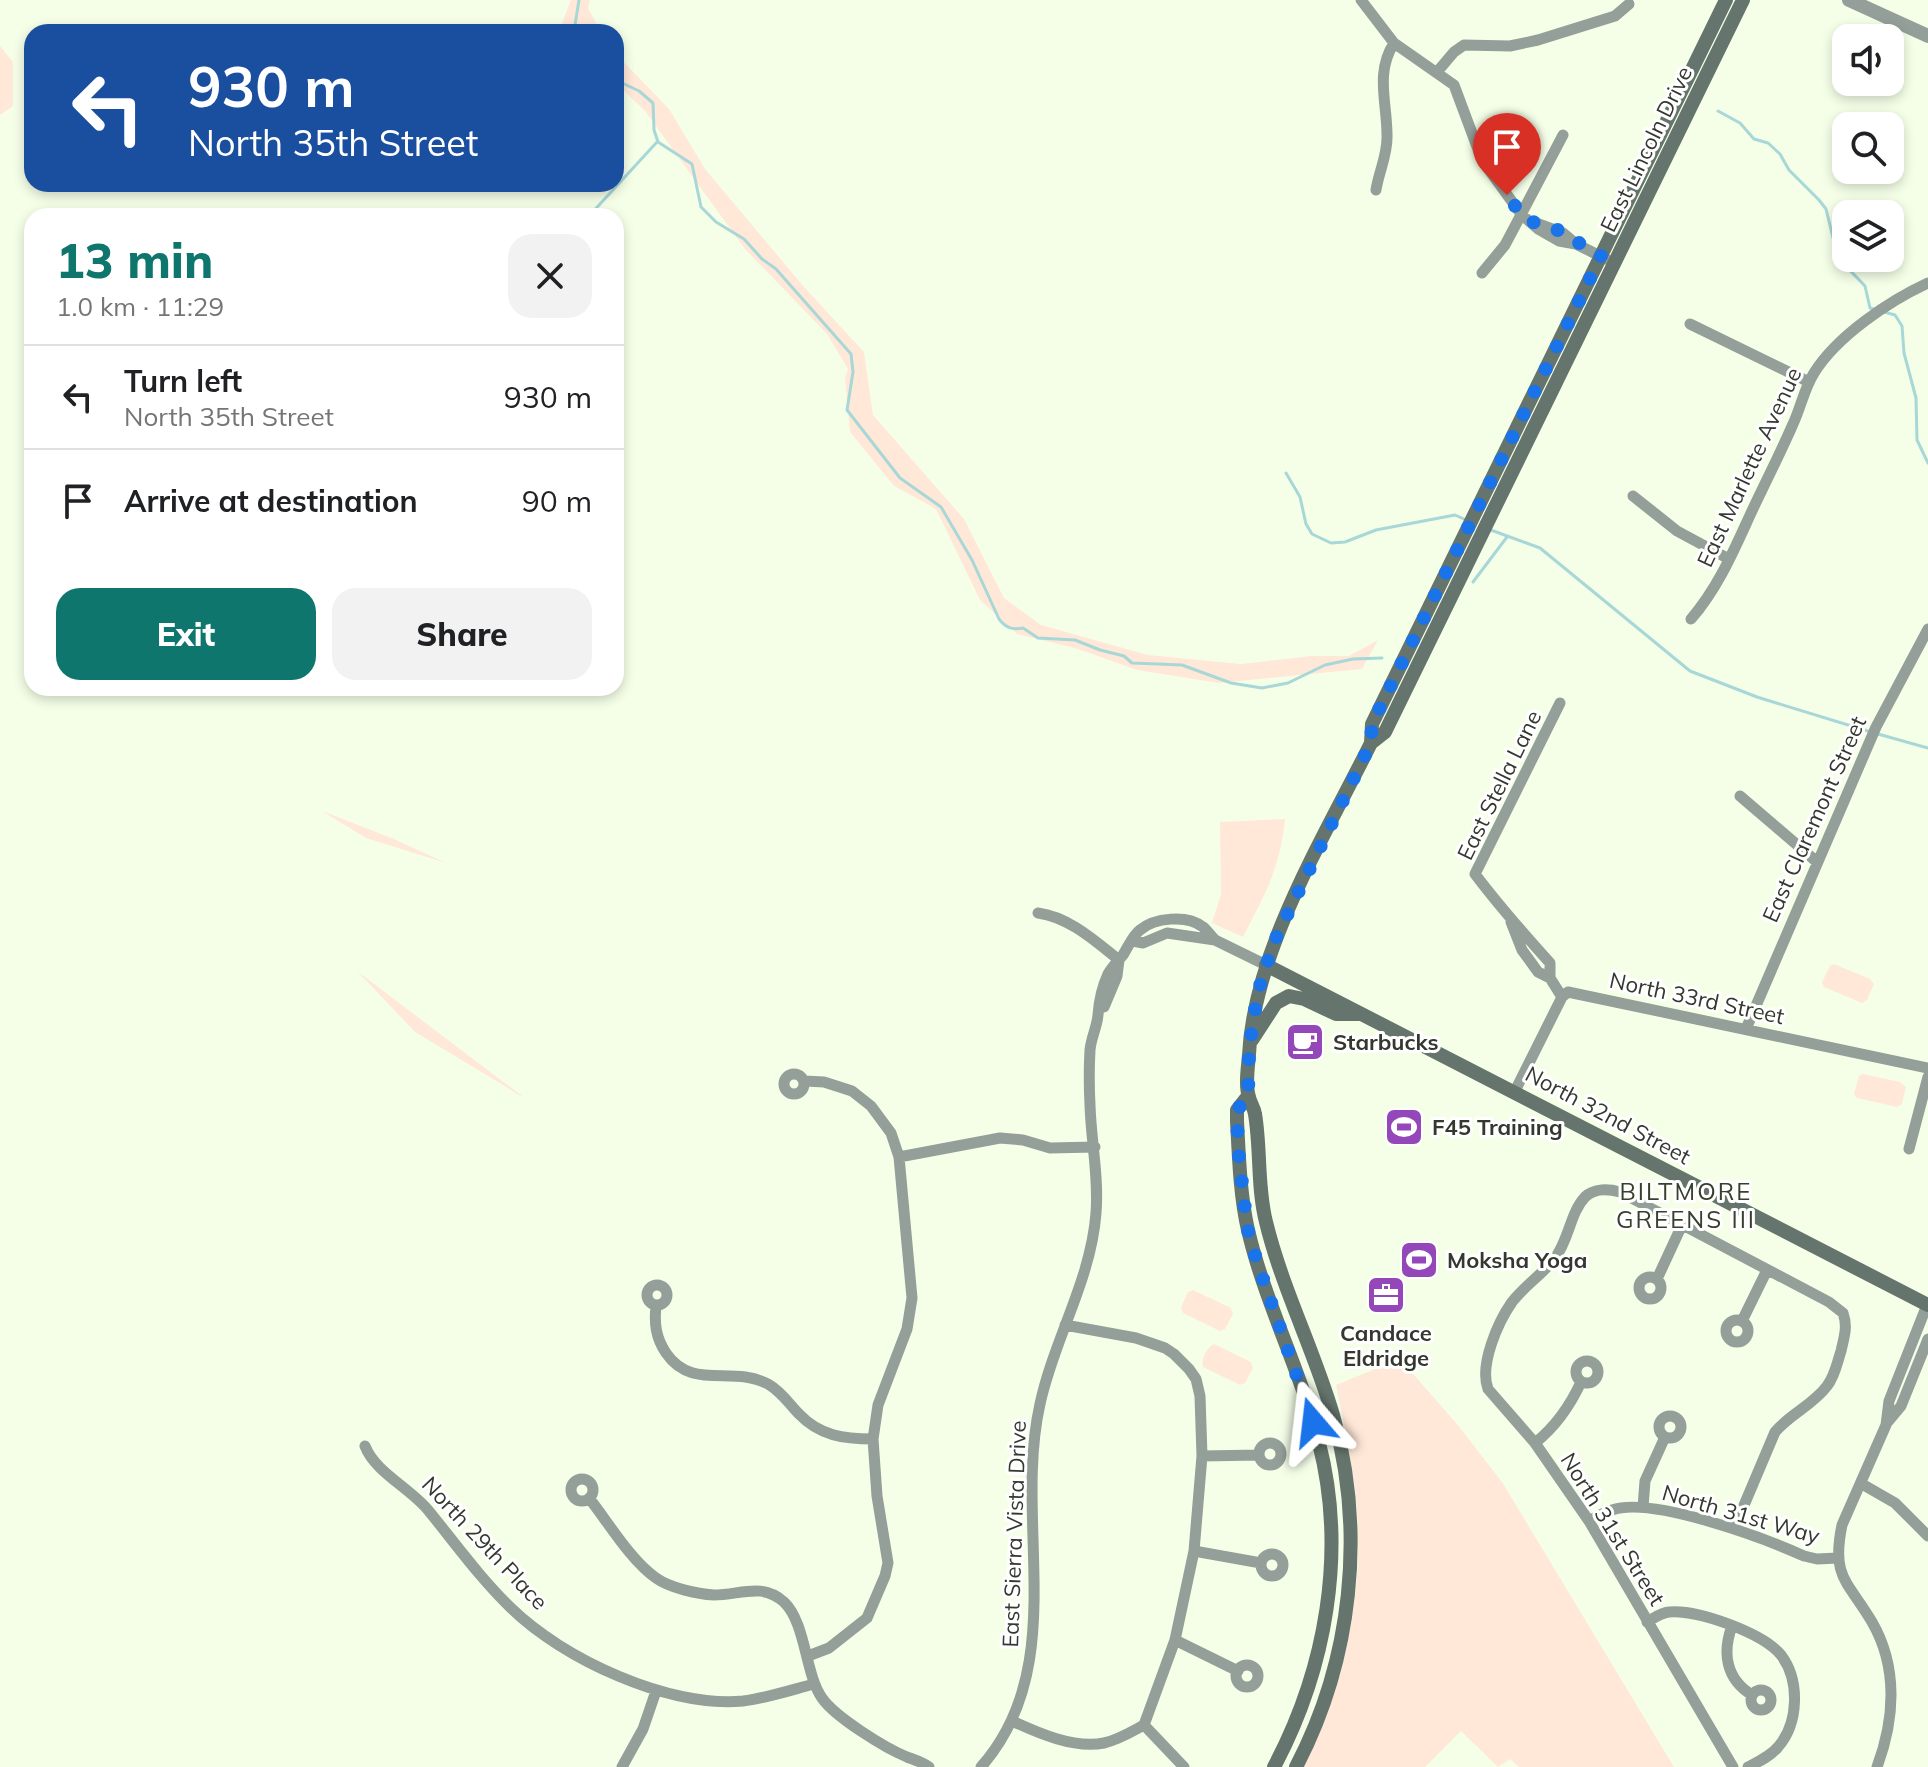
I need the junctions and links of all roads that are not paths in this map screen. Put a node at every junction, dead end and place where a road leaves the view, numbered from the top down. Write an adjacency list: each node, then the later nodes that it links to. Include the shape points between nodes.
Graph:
1 (1361, 0): 7 (street)
2 (1726, 0): 12 (main road, East Lincoln Drive)
3 (1743, 0): 12 (main road, East Lincoln Drive)
4 (1849, 0): 6 (street)
5 (1629, 4): 8 (street, via 1615,16 1538,40 1510,46 1464,45)
6 (1928, 36)
7 (1394, 43): 8 (street); 10 (street, via 1385,57 1388,134)
8 (1437, 72): 11 (street, via 1454,85 1482,160)
9 (1563, 135): 11 (street)
10 (1376, 190)
11 (1521, 214): 12 (street); 13 (street)
12 (1608, 260): 26 (main road, East Lincoln Drive, via 1470,542 1385,732 1371,743)
13 (1482, 273)
14 (1928, 283): 16 (street, East Marlette Avenue, via 1903,294 1828,354)
15 (1690, 324): 16 (street)
16 (1809, 382): 18 (street, East Marlette Avenue)
17 (1633, 496): 18 (street, via 1677,531)
18 (1729, 559): 19 (street, East Marlette Avenue)
19 (1691, 619)
20 (1928, 629): 23 (street, East Claremont Street, via 1873,733)
21 (1560, 703): 27 (street, East Stella Lane, via 1475,874 1550,963 1550,978)
22 (1740, 796): 23 (street)
23 (1817, 862): 29 (street, East Claremont Street)
24 (1038, 913): 25 (street, via 1077,928)
25 (1119, 960): 26 (street, East Sierra Vista Drive, via 1133,941 1143,943 1157,930 1215,940); 36 (street, East Sierra Vista Drive, via 1090,1048)
26 (1266, 965): 28 (main road, North 32nd Street); 30 (main road, East Lincoln Drive)
27 (1562, 997): 29 (street, North 33rd Street, via 1576,993); 34 (street)
28 (1364, 1014): 30 (main road, via 1336,1014 1289,996 1276,1003); 34 (main road, North 32nd Street)
29 (1746, 1029): 31 (street, North 33rd Street)
30 (1250, 1043): 35 (main road, East Lincoln Drive)
31 (1928, 1068)
32 (1928, 1077): 37 (street)
33 (805, 1081): 38 (street, via 838,1085 871,1106 891,1133)
34 (1515, 1091): 42 (main road, North 32nd Street)
35 (1248, 1096): 79 (main road, East Lincoln Drive, via 1237,1110 1247,1227 1307,1399 1326,1474 1331,1522 1327,1608 1319,1649 1298,1716); 80 (main road, East Lincoln Drive, via 1255,1111 1266,1222 1332,1415 1348,1498 1345,1622 1325,1700)
36 (1095, 1147): 38 (street, via 1050,1148 1000,1138); 45 (street, East Sierra Vista Drive, via 1091,1248)
37 (1909, 1149)
38 (899, 1157): 50 (street, via 912,1298 907,1329 878,1405)
39 (1682, 1225): 40 (street); 41 (street); 51 (street, North 31st Street, via 1611,1189 1597,1190 1587,1195 1556,1257 1511,1303 1489,1351 1485,1381)
40 (1767, 1270): 44 (street); 59 (street, via 1829,1302 1843,1313 1846,1331 1834,1374 1817,1397 1775,1432)
41 (1657, 1279)
42 (1928, 1305): 48 (street, via 1889,1401)
43 (656, 1306): 50 (street, via 658,1341 685,1372 755,1379 831,1436)
44 (1742, 1321)
45 (1065, 1325): 54 (street, via 1151,1342 1182,1361 1196,1379 1200,1396); 72 (street, East Sierra Vista Drive, via 1048,1371 1035,1435 1033,1640)
46 (1928, 1339): 48 (street, via 1901,1406)
47 (1581, 1382): 51 (street, via 1549,1432)
48 (1886, 1425): 55 (street)
49 (1665, 1437): 57 (street, via 1645,1481)
50 (873, 1439): 67 (street, via 888,1563 885,1576 867,1618 829,1648)
51 (1535, 1443): 58 (street, North 31st Street)
52 (365, 1446): 70 (street, North 29th Place, via 381,1468 414,1493 512,1609 571,1652)
53 (1259, 1455): 54 (street)
54 (1202, 1456): 61 (street)
55 (1862, 1484): 60 (street, via 1895,1503); 62 (street, via 1842,1525)
56 (589, 1498): 67 (street, via 657,1580 713,1595 767,1591 786,1604)
57 (1643, 1507): 58 (street, North 31st Way, via 1613,1509); 59 (street, North 31st Way)
58 (1589, 1521): 64 (street, North 31st Street)
59 (1734, 1529): 62 (street, North 31st Way, via 1804,1556)
60 (1926, 1531)
61 (1194, 1551): 63 (street); 66 (street)
62 (1838, 1558): 83 (street, via 1848,1589 1884,1650 1890,1681 1893,1708)
63 (1261, 1563)
64 (1647, 1622): 65 (street, via 1679,1611); 81 (street, North 31st Street)
65 (1732, 1626): 71 (street, via 1726,1659 1735,1680); 82 (street, via 1775,1648 1793,1681 1795,1709 1788,1730 1779,1747)
66 (1175, 1640): 68 (street); 73 (street)
67 (808, 1656): 69 (street)
68 (1238, 1671)
69 (814, 1684): 70 (street, North 29th Place, via 744,1701 708,1702); 74 (street, via 839,1716)
70 (656, 1691): 75 (street)
71 (1752, 1695)
72 (1012, 1721): 73 (street, via 1083,1744 1111,1741); 77 (street, East Sierra Vista Drive)
73 (1144, 1725): 78 (street)
74 (909, 1762): 76 (street)
75 (622, 1767)
76 (929, 1767)
77 (981, 1767)
78 (1184, 1767)
79 (1274, 1767)
80 (1296, 1767)
81 (1733, 1767)
82 (1748, 1767)
83 (1877, 1767)

